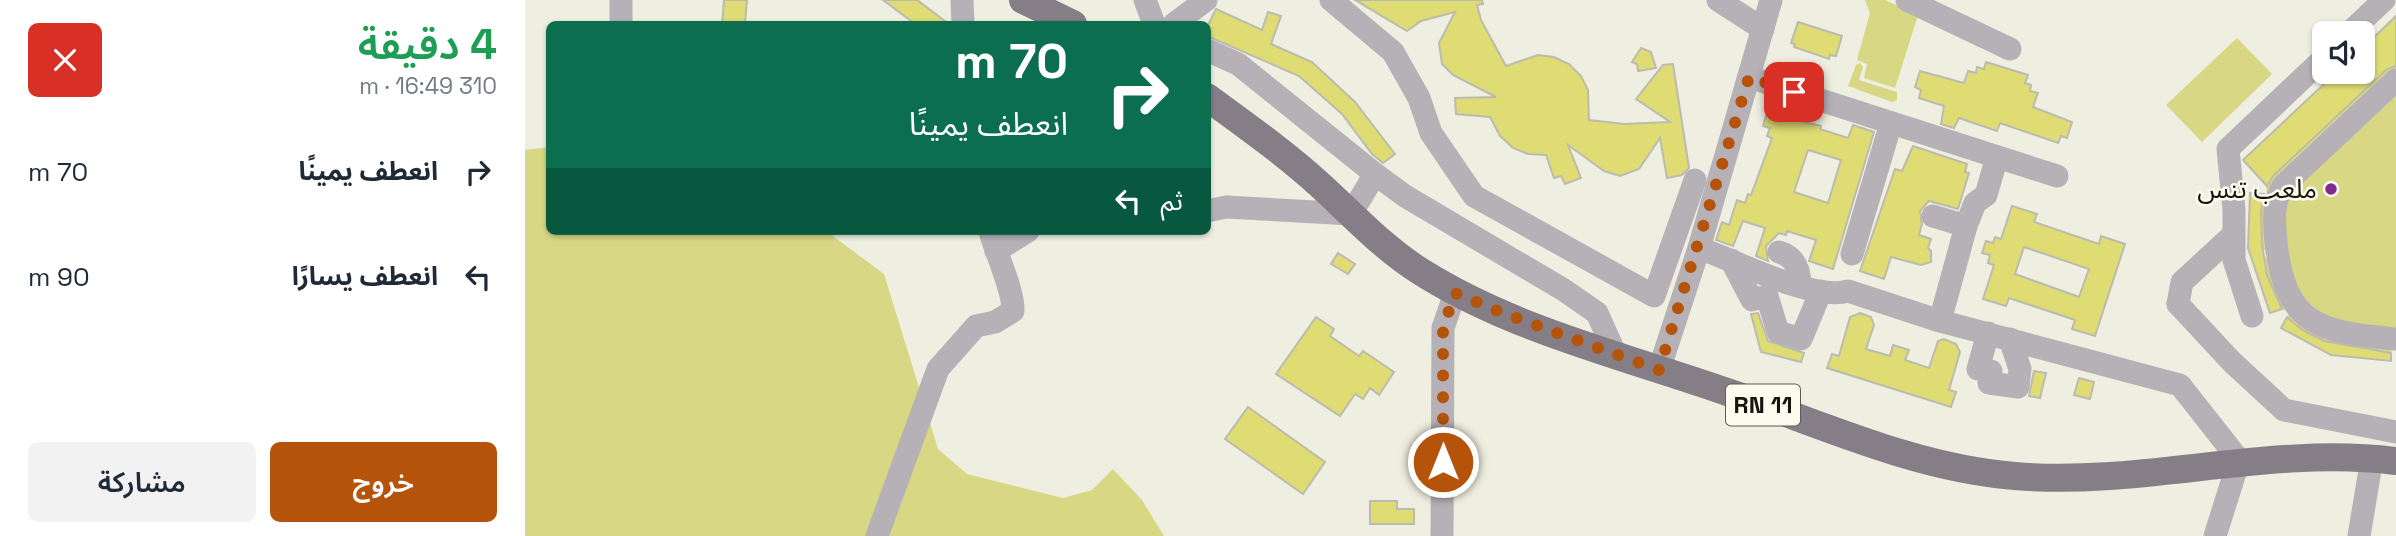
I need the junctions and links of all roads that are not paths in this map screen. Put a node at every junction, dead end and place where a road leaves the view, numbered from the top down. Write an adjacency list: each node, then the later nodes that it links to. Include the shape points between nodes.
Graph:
1 (621, 0): 11 (street)
2 (962, 0): 12 (street)
3 (1023, 0): 13 (main road)
4 (1145, 0): 14 (street)
5 (1206, 0): 15 (street)
6 (1331, 0): 28 (street, via 1393,52 1419,98 1431,133 1473,196 1654,296)
7 (1718, 0): 17 (street)
8 (1771, 0): 17 (street)
9 (1907, 0): 18 (street)
10 (2384, 0): 16 (street)
11 (621, 21)
12 (963, 21)
13 (1067, 21)
14 (1153, 21)
15 (1178, 21)
16 (2362, 21)
17 (1763, 29): 21 (street)
18 (2010, 49)
19 (1211, 52): 26 (street, via 1238,64)
20 (2312, 69): 34 (street, via 2228,149)
21 (1749, 77): 24 (street); 36 (street)
22 (2396, 80): 47 (street, via 2284,185 2276,197 2275,214 2282,273 2301,312 2341,334)
23 (1211, 100): 30 (main road, RN 11, via 1318,183)
24 (1891, 123): 25 (street); 38 (street)
25 (1997, 157): 27 (street); 32 (street, via 1986,195 1975,204)
26 (1375, 174): 30 (street); 49 (street, via 1405,197 1597,313)
27 (2057, 176)
28 (1695, 180)
29 (1211, 210): 30 (street, via 1226,207)
30 (1351, 215): 42 (main road, RN 11, via 1394,253)
31 (1933, 216): 32 (street)
32 (1966, 226): 44 (street)
33 (1014, 235): 35 (street)
34 (2233, 235): 40 (street); 43 (street, via 2182,282)
35 (993, 241): 54 (street, via 1014,296 1013,311 976,326 938,369)
36 (1699, 247): 39 (street); 50 (street)
37 (1779, 252): 41 (street, via 1790,256)
38 (1852, 254)
39 (1731, 260): 41 (street); 41 (street, via 1752,300 1766,296 1778,332 1801,340)
40 (2234, 260): 43 (street, via 2221,265); 45 (street)
41 (1811, 288): 44 (street, via 1857,294)
42 (1455, 293): 49 (main road, RN 11); 55 (street, via 1443,328)
43 (2178, 304): 51 (street, via 2284,410)
44 (1941, 316): 46 (street)
45 (2252, 316)
46 (1988, 333): 48 (street); 48 (street, via 1978,369 1991,371 1989,383 2018,387 2020,369)
47 (2396, 339)
48 (2010, 340): 53 (street, via 2180,385)
49 (1615, 353): 50 (main road, RN 11)
50 (1659, 370): 53 (main road, RN 11, via 1835,433 1951,468 2070,477)
51 (2396, 432)
52 (2384, 459): 53 (main road, RN 11); 57 (street)
53 (2239, 460): 56 (street)
54 (877, 536)
55 (1442, 536)
56 (2215, 536)
57 (2359, 536)

